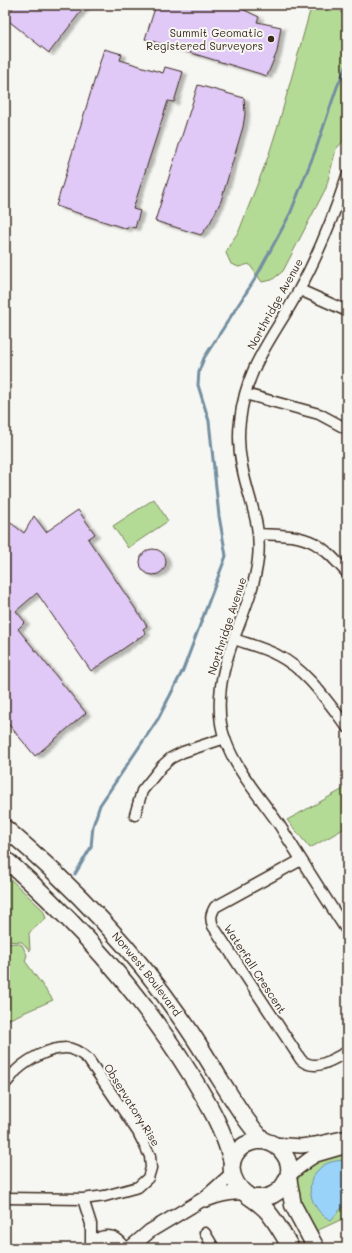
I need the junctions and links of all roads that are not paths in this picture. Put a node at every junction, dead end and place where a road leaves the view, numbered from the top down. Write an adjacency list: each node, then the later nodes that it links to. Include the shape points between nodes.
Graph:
1 (347, 176): 2 (street, Northridge Avenue)
2 (300, 290): 3 (street); 4 (street, Northridge Avenue, via 261,353)
3 (347, 311)
4 (245, 394): 5 (street, via 319,414); 6 (street, Northridge Avenue, via 238,441)
5 (347, 429)
6 (258, 534): 7 (street, via 292,535 314,543); 8 (street, Northridge Avenue, via 255,581)
7 (347, 573)
8 (234, 639): 9 (street, via 277,654 295,666 322,693); 10 (street, Northridge Avenue, via 221,685 221,718)
9 (347, 727)
10 (225, 738): 11 (street, via 171,758 142,791); 14 (street, Northridge Avenue, via 254,791)
11 (135, 815)
12 (5, 828): 19 (main road, Norwest Boulevard, via 85,901 152,978 206,1055 249,1125)
13 (5, 859): 21 (main road, Norwest Boulevard, via 47,897 106,960 175,1049 219,1124 228,1147)
14 (300, 860): 15 (street, Northridge Avenue); 16 (street, Waterfall Crescent, via 215,907 211,920 301,1060 307,1065 314,1066)
15 (347, 931)
16 (347, 1052)
17 (5, 1084): 25 (street, Observatory Rise, via 18,1069 32,1059 51,1050 66,1048 88,1059 138,1132 150,1156 151,1168 148,1178 138,1187)
18 (347, 1137): 19 (street, via 301,1146)
19 (268, 1142): 21 (main road, via 250,1142 241,1147 236,1153); 22 (main road, via 279,1148 286,1158)
20 (347, 1146): 22 (street, via 316,1155)
21 (232, 1168): 23 (main road, via 236,1184); 26 (street, via 205,1198)
22 (289, 1176): 23 (main road, via 276,1193 267,1197); 36 (main road, via 294,1206)
23 (248, 1195): 26 (street, via 235,1192 220,1195); 35 (main road, via 268,1211)
24 (5, 1198): 25 (street, Observatory Rise)
25 (83, 1199): 27 (street)
26 (190, 1207): 28 (street)
27 (91, 1224): 30 (street); 31 (street)
28 (150, 1231): 30 (street, via 130,1237); 33 (street)
29 (205, 1233): 34 (street)
30 (110, 1238): 31 (street, via 100,1239); 32 (street)
31 (91, 1248)
32 (123, 1248)
33 (130, 1248)
34 (214, 1248)
35 (291, 1248)
36 (316, 1248)

